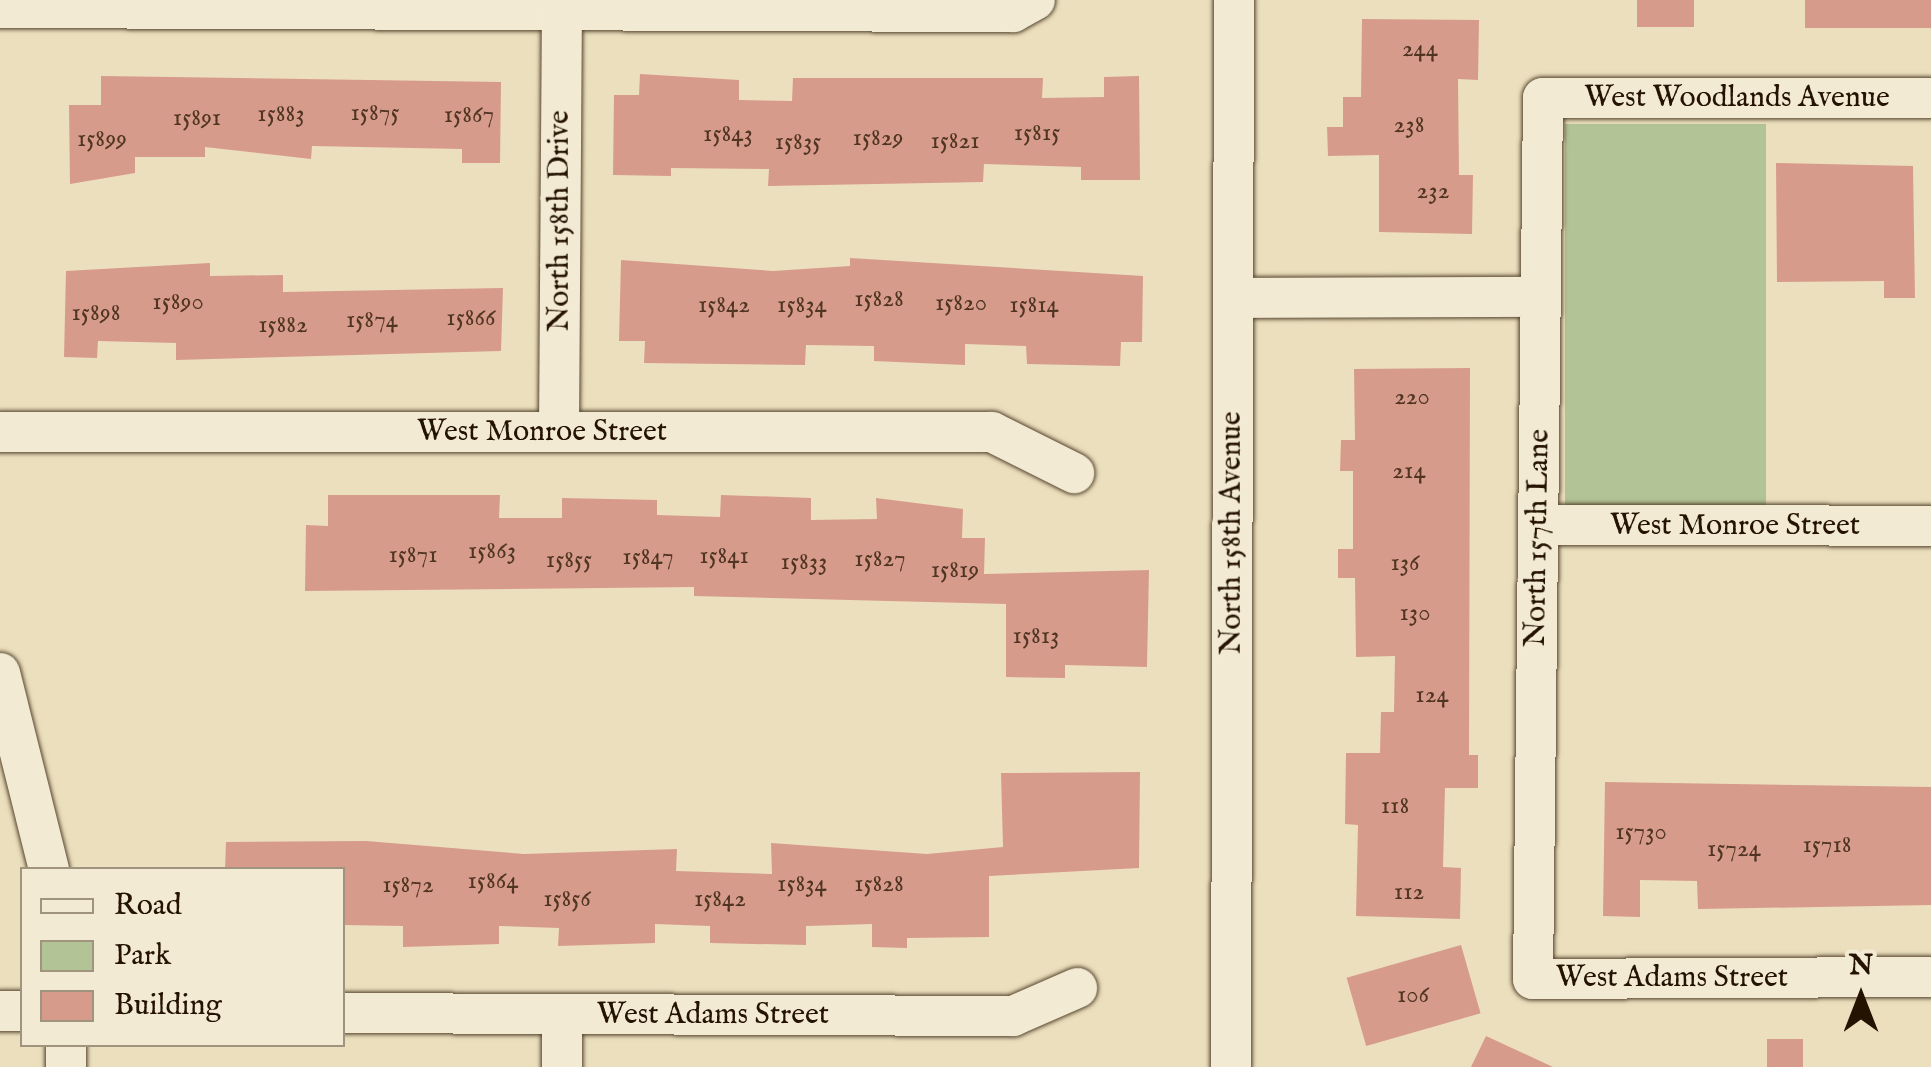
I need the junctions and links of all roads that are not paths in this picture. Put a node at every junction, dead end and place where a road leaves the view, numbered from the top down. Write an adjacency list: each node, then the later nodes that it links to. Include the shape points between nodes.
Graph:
1 (1035, 0): 4 (street, via 1013,12)
2 (1234, 0): 8 (street, North 158th Avenue)
3 (0, 8): 4 (street)
4 (562, 10): 10 (street, North 158th Drive)
5 (1543, 98): 6 (street, West Woodlands Avenue); 7 (street, North 157th Lane)
6 (1931, 98)
7 (1541, 297): 8 (street); 12 (street, North 157th Lane)
8 (1233, 298): 22 (street, North 158th Avenue)
9 (0, 432): 10 (street, West Monroe Street)
10 (559, 432): 11 (street, West Monroe Street, via 992,432)
11 (1074, 473)
12 (1538, 524): 13 (street, West Monroe Street); 17 (street, North 157th Lane)
13 (1931, 526)
14 (0, 673): 15 (street)
15 (48, 867)
16 (1931, 977): 17 (street, West Adams Street)
17 (1533, 978)
18 (1077, 988): 20 (street, West Adams Street, via 1013,1016)
19 (345, 1013): 20 (street, West Adams Street)
20 (562, 1014): 21 (street)
21 (562, 1067)
22 (1231, 1067)

